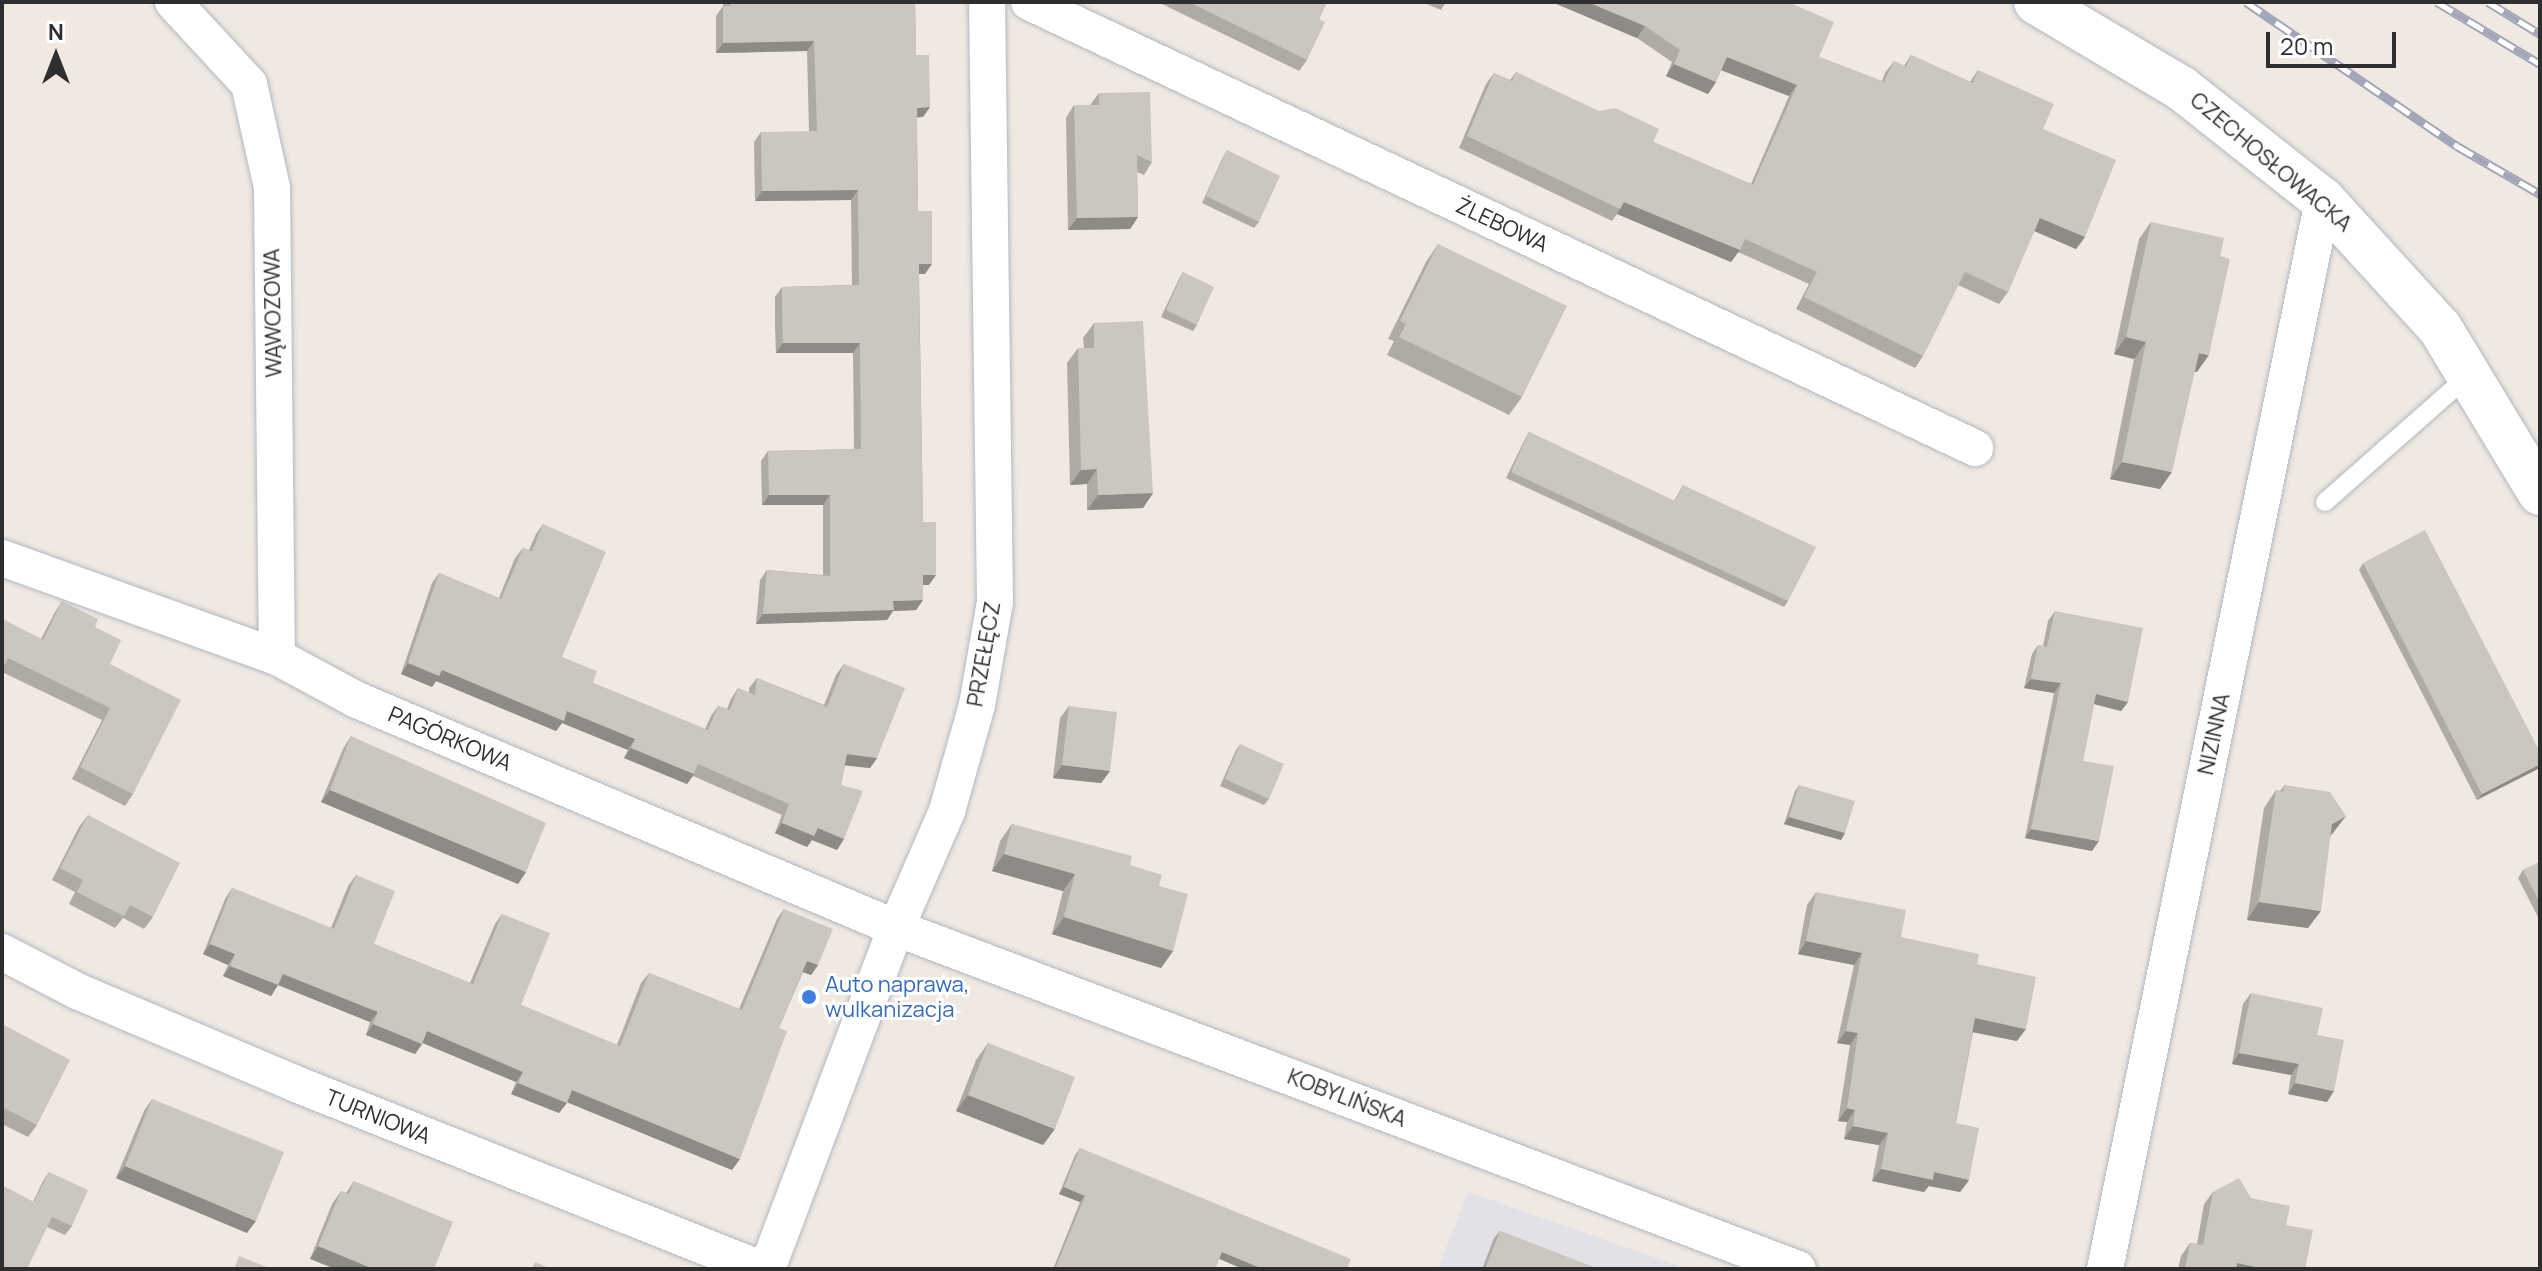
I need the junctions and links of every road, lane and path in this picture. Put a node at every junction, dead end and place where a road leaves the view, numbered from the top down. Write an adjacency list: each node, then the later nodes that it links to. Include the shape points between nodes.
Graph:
1 (173, 2): 11 (street, WĄWOZOWA, via 249,84 272,188)
2 (987, 2): 12 (street, PRZEŁĘCZ, via 995,602 977,705 947,811)
3 (1029, 2): 7 (street, ŻLEBOWA)
4 (2036, 2): 5 (street, CZECHOSŁOWACKA, via 2181,88)
5 (2323, 200): 6 (street, CZECHOSŁOWACKA, via 2401,280); 17 (street, NIZINNA)
6 (2471, 373): 8 (street, CZECHOSŁOWACKA); 9 (lane)
7 (1975, 448)
8 (2540, 493)
9 (2325, 502)
10 (2, 558): 11 (street, PAGÓRKOWA)
11 (277, 657): 12 (street, PAGÓRKOWA, via 357,700)
12 (896, 928): 15 (street, PRZEŁĘCZ); 16 (street, KOBYLIŃSKA)
13 (2, 952): 14 (street, TURNIOWA, via 77,991 296,1084)
14 (760, 1269)
15 (767, 1269)
16 (1798, 1269)
17 (2105, 1269)

